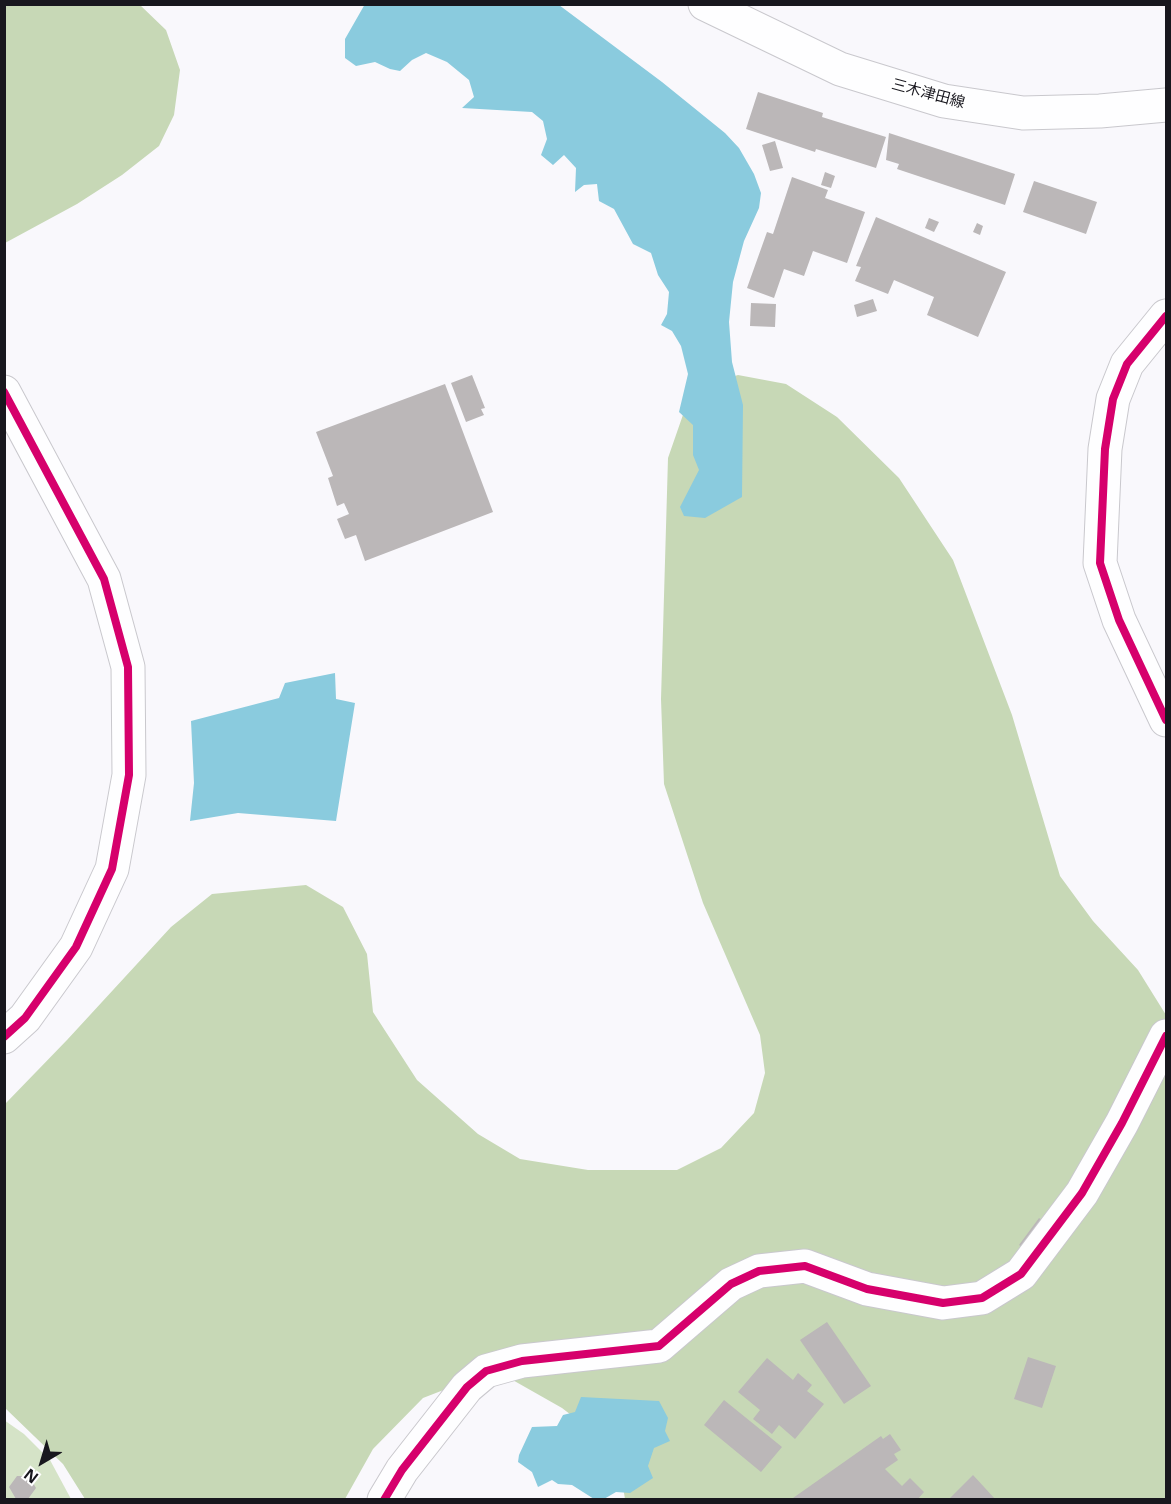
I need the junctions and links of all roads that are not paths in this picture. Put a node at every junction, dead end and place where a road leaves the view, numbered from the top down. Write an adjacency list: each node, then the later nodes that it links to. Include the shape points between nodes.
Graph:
1 (705, 4): 2 (street, 三木津田線, via 840,69 944,101 1023,113)
2 (1167, 105)
3 (1167, 316): 5 (street, via 1126,364 1113,399 1105,449 1100,563 1119,620)
4 (4, 392): 7 (street, via 104,579 128,667 129,775 112,869 76,947 25,1018)
5 (1167, 720)
6 (1167, 1036): 8 (street, via 1082,1193 1021,1274 982,1298 943,1303 867,1289 805,1266 759,1271 731,1284 659,1346 522,1361 486,1371 467,1387 402,1470)
7 (4, 1037)
8 (384, 1500)

